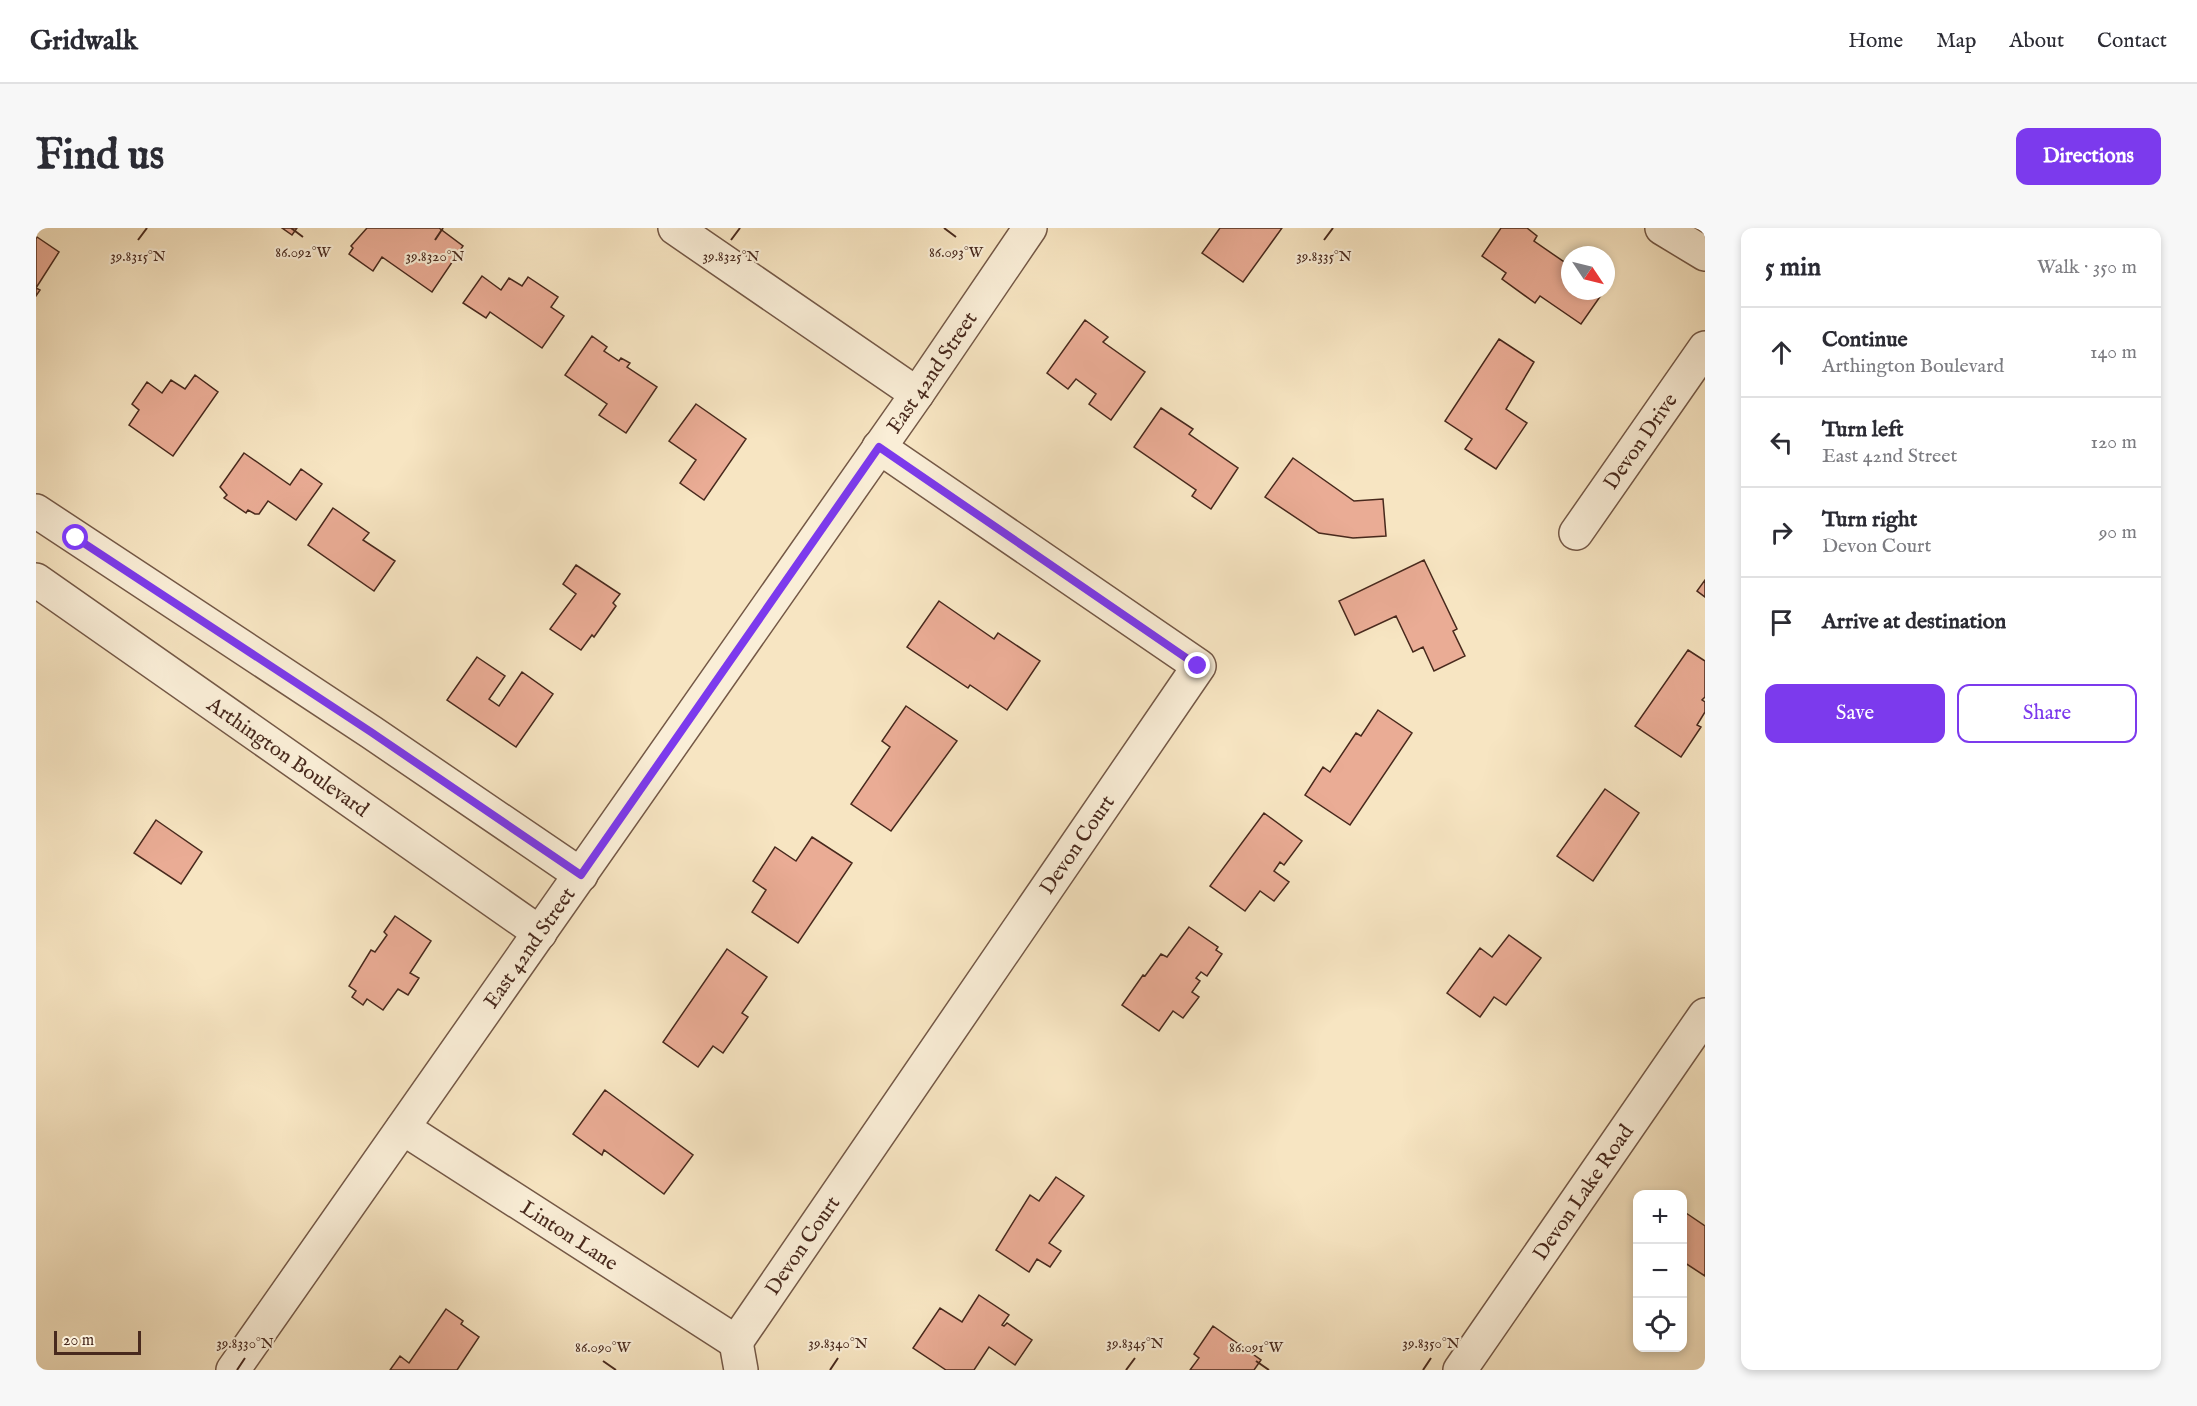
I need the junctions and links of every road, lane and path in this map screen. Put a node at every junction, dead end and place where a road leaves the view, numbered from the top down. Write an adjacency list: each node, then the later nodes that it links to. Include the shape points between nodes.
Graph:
1 (675, 228): 6 (street)
2 (1030, 228): 6 (street, East 42nd Street)
3 (1662, 228): 4 (street)
4 (1705, 254)
5 (1705, 348): 9 (street, Devon Drive)
6 (917, 394): 7 (street, East 42nd Street)
7 (879, 447): 11 (street, East 42nd Street); 15 (street, Devon Court, via 1198,666)
8 (36, 511): 11 (street)
9 (1576, 533)
10 (36, 580): 12 (street, Arthington Boulevard)
11 (581, 875): 12 (street, East 42nd Street)
12 (540, 933): 14 (street, East 42nd Street)
13 (1702, 1024): 17 (street, Devon Lake Road)
14 (403, 1128): 15 (street, Linton Lane); 16 (street, East 42nd Street)
15 (739, 1356)
16 (233, 1370)
17 (1460, 1370)

